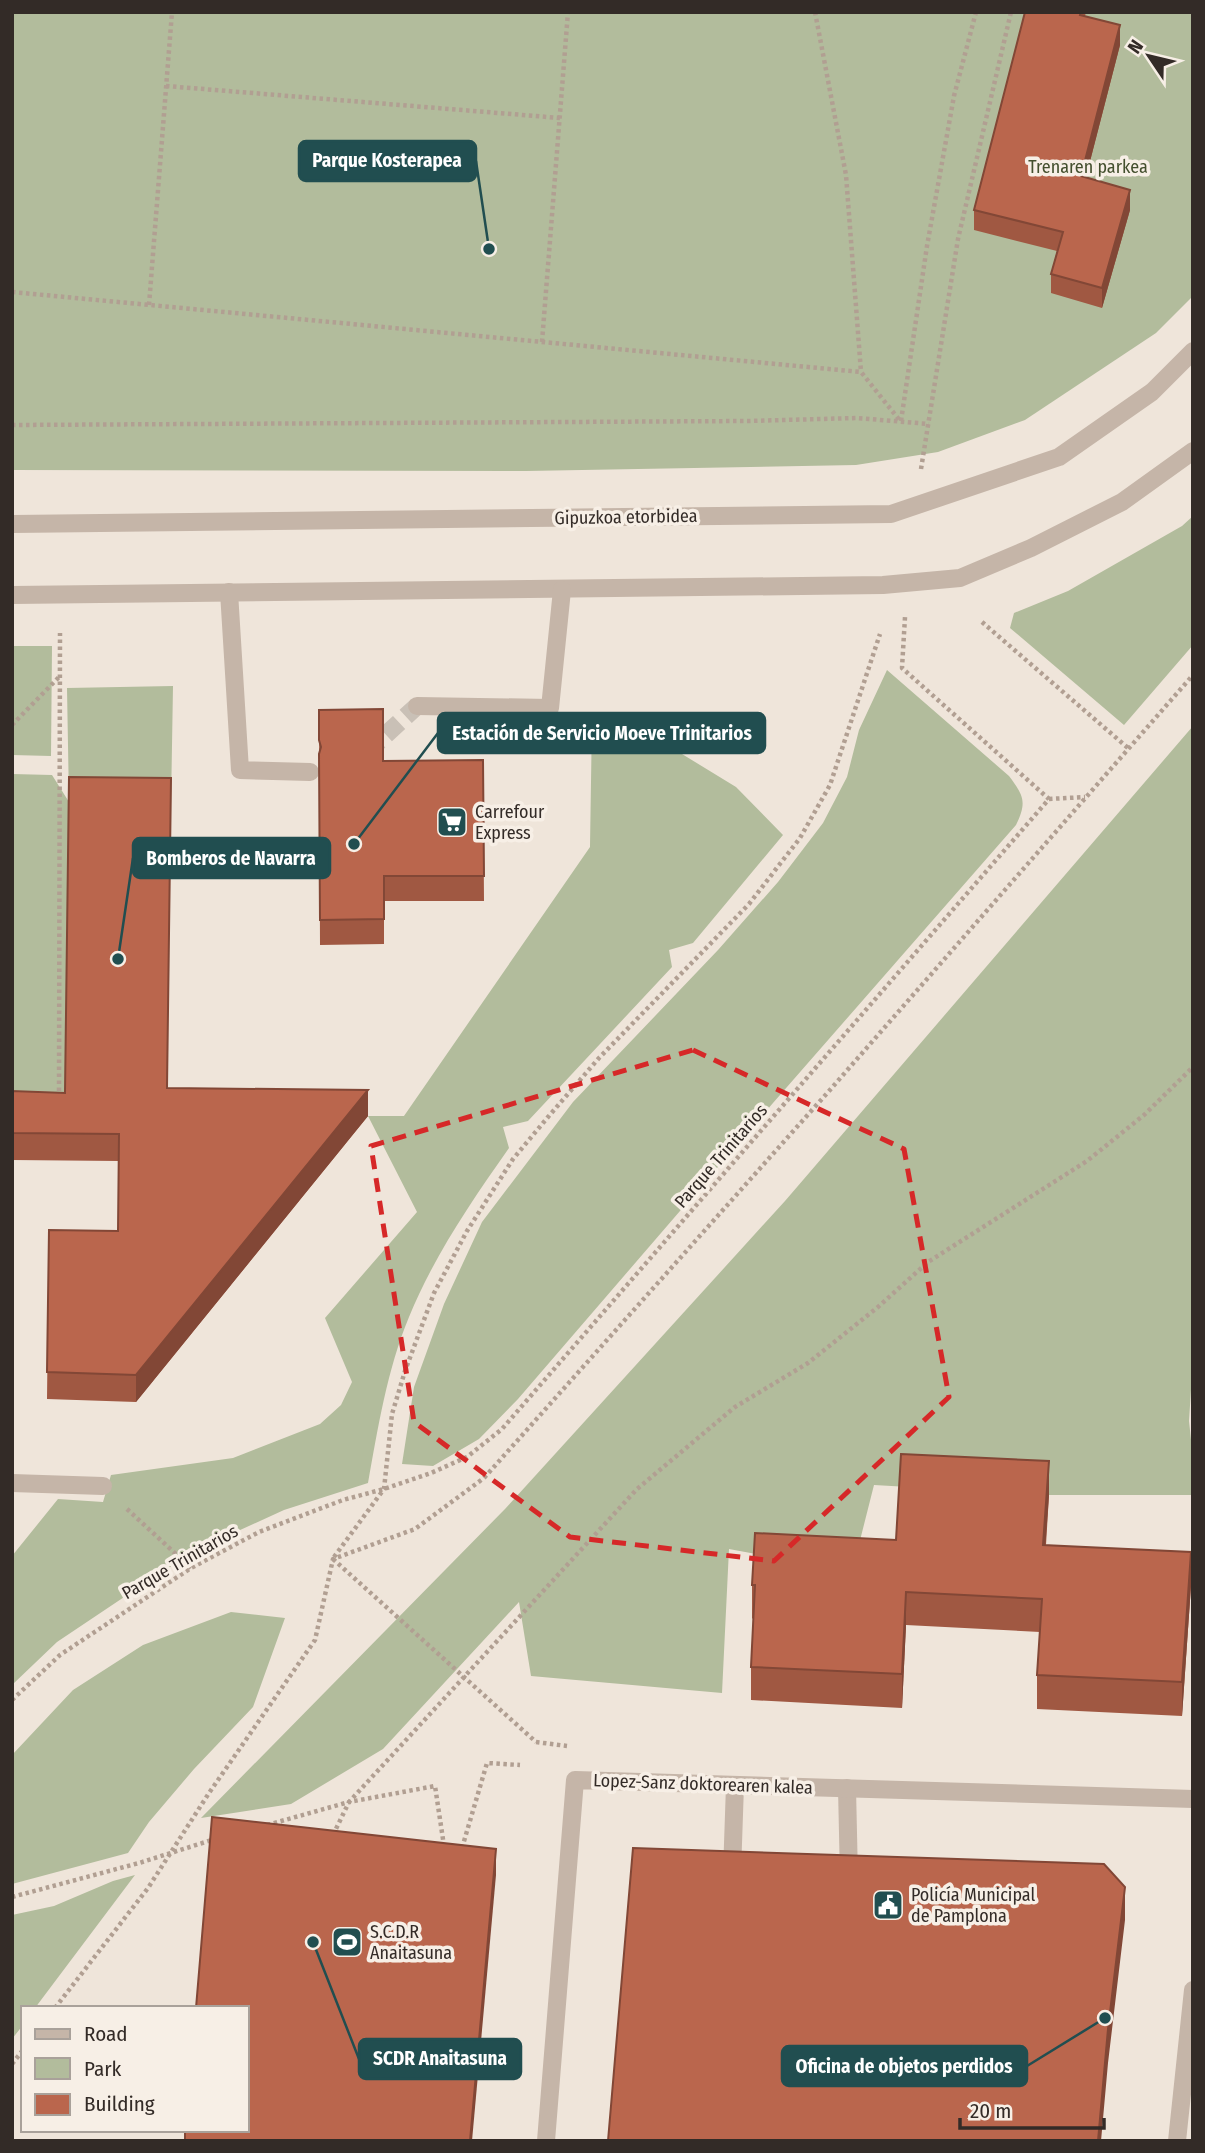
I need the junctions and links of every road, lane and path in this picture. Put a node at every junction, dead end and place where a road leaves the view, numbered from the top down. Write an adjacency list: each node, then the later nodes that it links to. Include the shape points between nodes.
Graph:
1 (172, 12): 6 (path)
2 (568, 12): 7 (path)
3 (816, 12): 12 (path, via 846,174)
4 (976, 12): 13 (path, via 951,109)
5 (1011, 12): 14 (path, via 958,239)
6 (166, 86): 7 (path); 9 (path)
7 (560, 118): 10 (path)
8 (12, 292): 9 (path)
9 (149, 305): 10 (path)
10 (542, 342): 12 (path)
11 (1193, 351): 20 (street, Gipuzkoa etorbidea, via 1152,392 1059,457 891,514)
12 (862, 372): 13 (path)
13 (901, 422): 14 (path); 15 (path, via 857,418)
14 (929, 424): 18 (path)
15 (12, 425)
16 (1193, 451): 21 (street, via 1122,502 960,578 883,585)
17 (934, 465): 18 (path)
18 (921, 469): 19 (path)
19 (908, 474)
20 (12, 524)
21 (562, 590): 22 (street); 30 (street, via 550,708)
22 (229, 592): 23 (street); 33 (street, via 240,771)
23 (12, 595)
24 (982, 622): 32 (path)
25 (60, 633): 28 (path)
26 (880, 634): 40 (path, via 830,785 800,838 749,904 599,1058 539,1128 513,1159 467,1231 433,1293 405,1371 392,1414)
27 (902, 668): 35 (path)
28 (60, 676): 31 (path); 37 (path)
29 (1193, 676): 32 (path)
30 (417, 706)
31 (12, 725)
32 (1128, 747): 34 (path)
33 (310, 772)
34 (1085, 797): 35 (path); 41 (path, via 484,1478 415,1530)
35 (1049, 799): 40 (path, Parque Trinitarios, via 502,1429 467,1457)
36 (1193, 1067): 49 (path, via 1087,1161 928,1262 808,1363 736,1407 637,1489)
37 (59, 1098)
38 (12, 1483): 39 (street)
39 (103, 1486): 42 (path)
40 (384, 1489): 41 (path); 42 (path, Parque Trinitarios, via 259,1532)
41 (333, 1559): 44 (path, bridge); 53 (path, via 315,1640)
42 (191, 1568): 43 (path, Parque Trinitarios, via 60,1655)
43 (12, 1700)
44 (536, 1742)
45 (520, 1765): 55 (path, via 487,1763)
46 (735, 1785): 47 (street, Lopez-Sanz doktorearen kalea); 56 (street); 61 (street, Lopez-Sanz doktorearen kalea, via 575,1780)
47 (847, 1788): 48 (street, Lopez-Sanz doktorearen kalea); 57 (street)
48 (1193, 1799)
49 (349, 1802): 50 (path); 52 (path); 54 (path, via 435,1786)
50 (260, 1827)
51 (221, 1837): 53 (path)
52 (328, 1845)
53 (170, 1852): 58 (path); 60 (path, via 148,1888)
54 (445, 1852)
55 (460, 1853)
56 (732, 1875)
57 (849, 1878)
58 (12, 1896)
59 (1193, 1990): 62 (street)
60 (57, 2006)
61 (546, 2141)
62 (1177, 2141)

